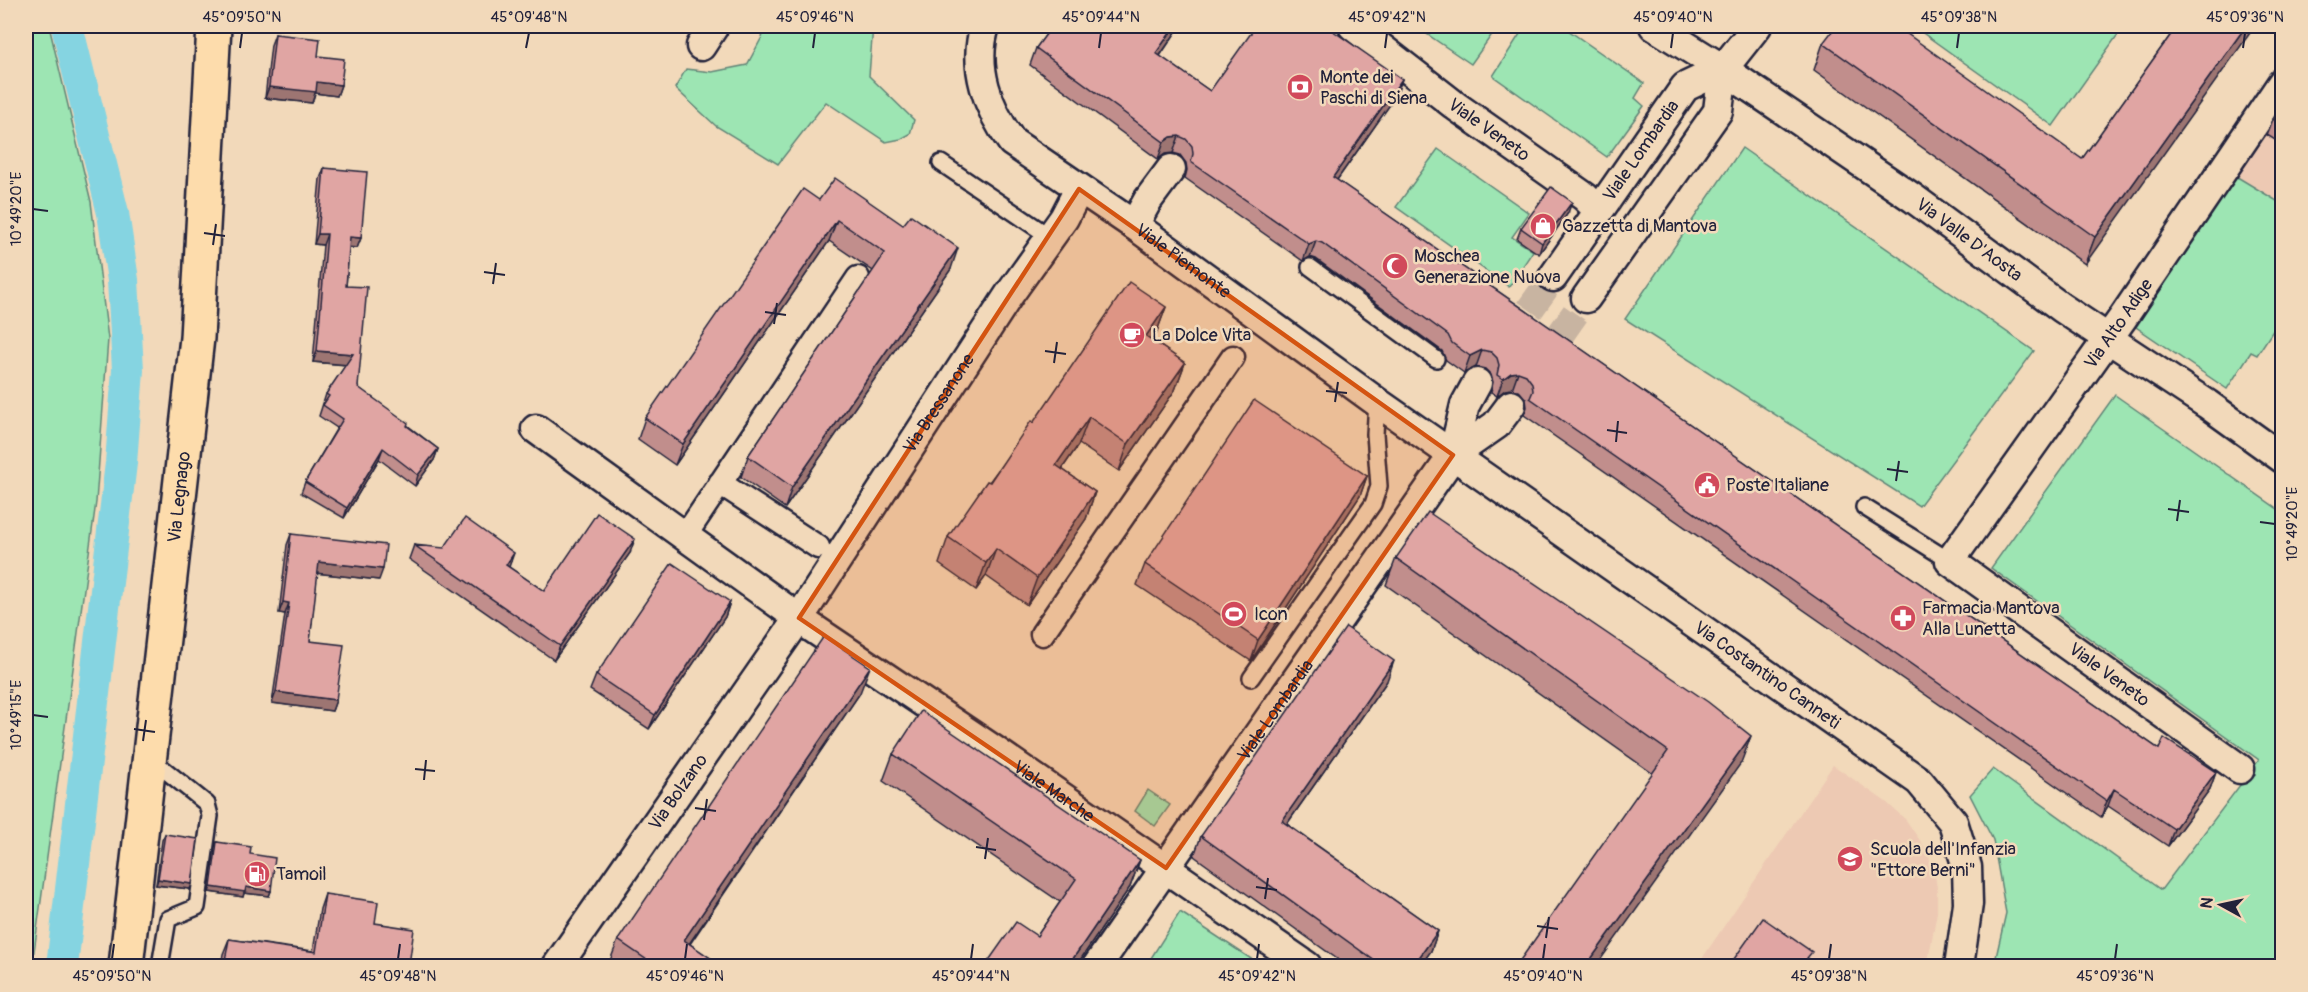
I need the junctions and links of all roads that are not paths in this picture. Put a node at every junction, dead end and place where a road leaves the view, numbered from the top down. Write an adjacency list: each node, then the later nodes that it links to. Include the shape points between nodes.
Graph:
1 (214, 26): 35 (main road, Via Legnago, via 197,338)
2 (985, 26): 10 (street, Viale Piemonte, via 979,54 982,77 998,122 1012,142)
3 (1353, 26): 11 (street, Viale Veneto)
4 (1654, 26): 6 (street, Via Valle D'Aosta)
5 (1757, 26): 6 (street, Viale Lombardia)
6 (1723, 69): 11 (street, Viale Lombardia, via 1685,87); 17 (street, via 1718,111); 18 (street, Via Valle D'Aosta, via 1913,198)
7 (2283, 82): 18 (street, Via Alto Adige)
8 (941, 163): 13 (lane)
9 (1171, 169): 12 (street)
10 (1079, 189): 12 (street, Viale Piemonte); 13 (street, Via Bressanone)
11 (1598, 210): 15 (street, Viale Lombardia)
12 (1134, 225): 22 (street, Viale Piemonte)
13 (1050, 237): 32 (street, Via Bressanone)
14 (1310, 267): 20 (lane)
15 (1553, 277)
16 (858, 278): 27 (street)
17 (1586, 298)
18 (2107, 338): 26 (street, Via Valle D'Aosta); 31 (street, Via Alto Adige)
19 (1233, 357): 33 (street)
20 (1436, 359)
21 (1476, 383): 25 (street, Viale Lombardia, via 1465,405)
22 (1377, 402): 25 (street, Viale Piemonte); 34 (lane, via 1379,486 1373,504)
23 (1511, 405): 25 (street, Viale Lombardia, via 1496,425)
24 (536, 429): 29 (street, Viale Marche)
25 (1453, 455): 37 (street, Viale Lombardia); 43 (street, Via Costantino Canneti, via 1919,781 1953,822 1967,867 1968,904)
26 (2283, 458)
27 (720, 483): 29 (street); 30 (street)
28 (1864, 507): 31 (lane)
29 (685, 536): 32 (street, Viale Marche)
30 (818, 547)
31 (1950, 561): 36 (street, Viale Veneto)
32 (799, 618): 37 (street, Viale Marche); 40 (street, Via Bolzano)
33 (1042, 634)
34 (1251, 678)
35 (150, 758): 38 (main road, Via Legnago); 39 (lane, via 207,804 210,816 197,907 168,919)
36 (2240, 769)
37 (1166, 868): 41 (street, Viale Lombardia); 42 (street, Viale Marche)
38 (126, 966)
39 (160, 966)
40 (557, 966)
41 (1097, 966)
42 (1307, 966)
43 (1959, 966)

